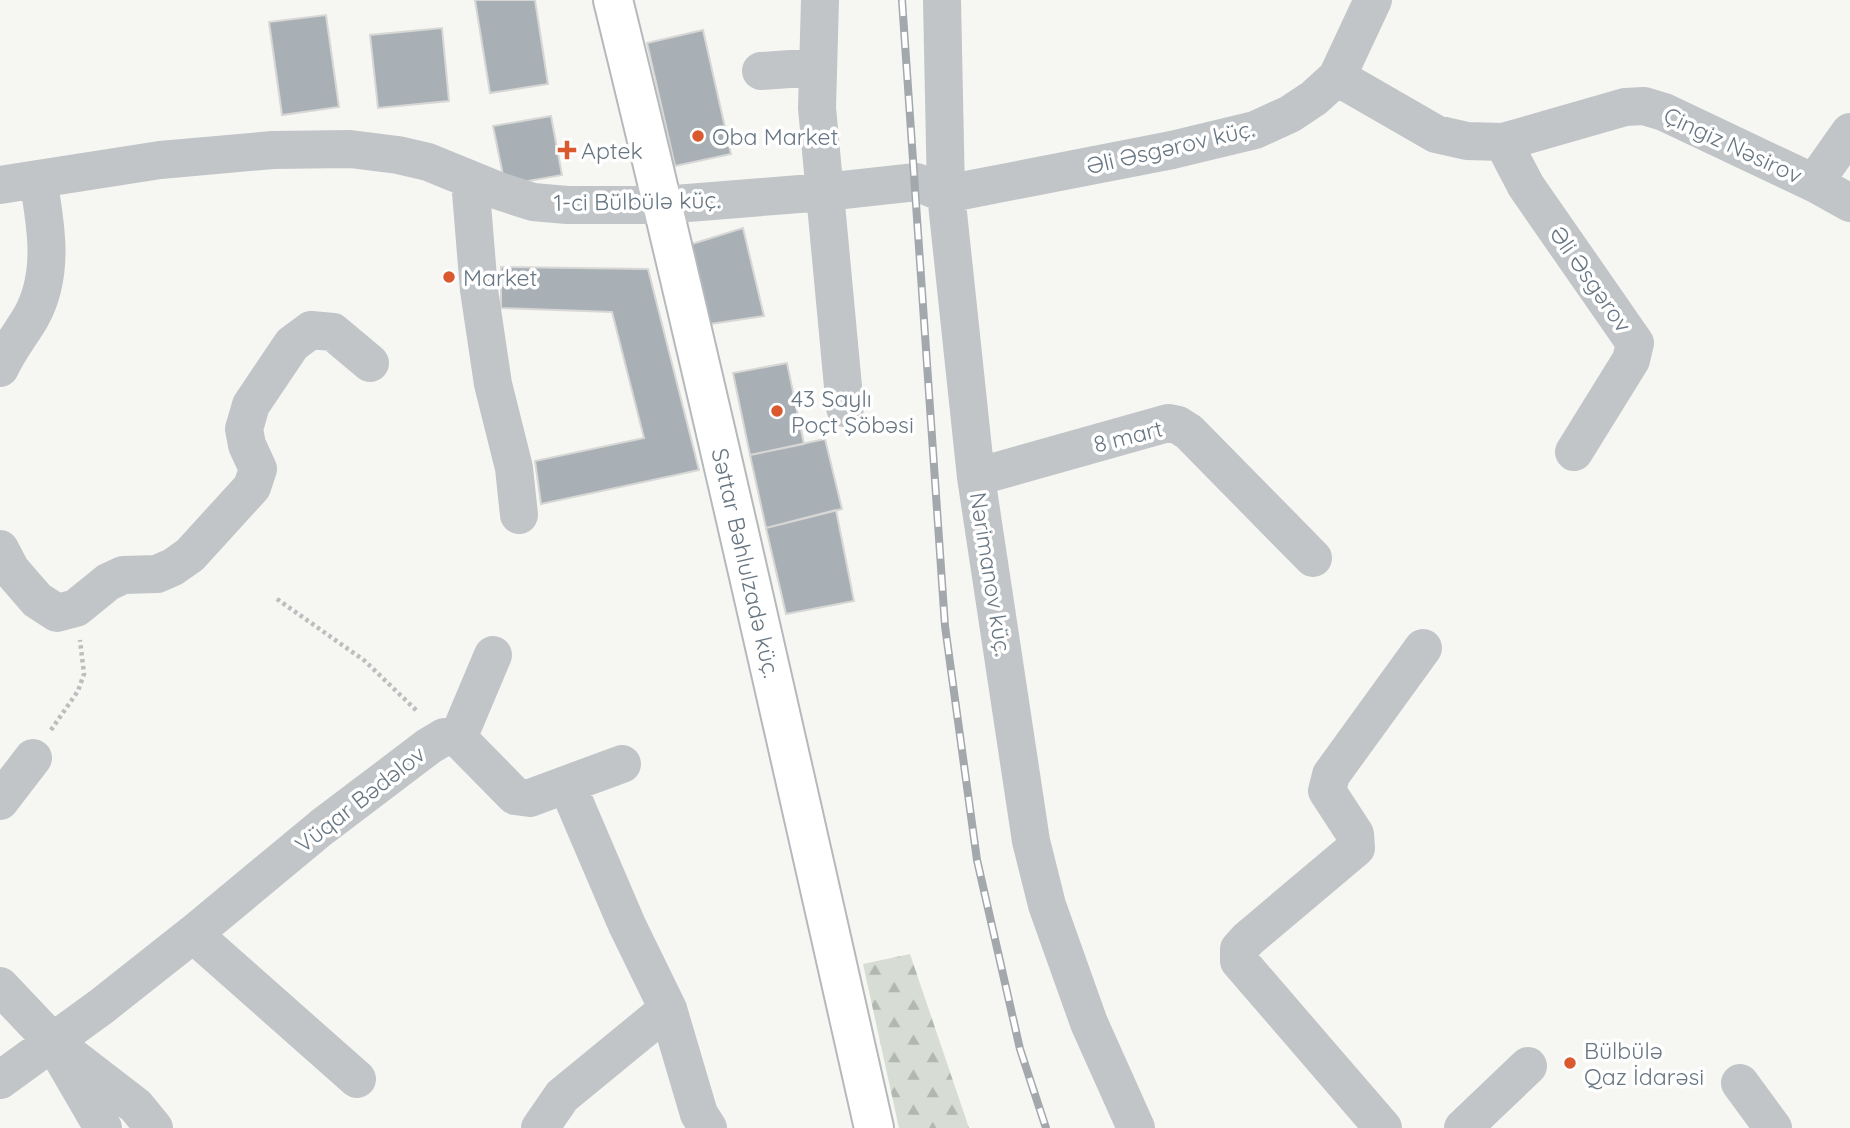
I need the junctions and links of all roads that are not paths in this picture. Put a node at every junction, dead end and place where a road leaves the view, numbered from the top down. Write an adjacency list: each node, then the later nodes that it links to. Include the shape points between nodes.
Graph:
1 (613, 0): 17 (main road, Səttar Bəhlulzadə küç.)
2 (820, 0): 5 (street)
3 (942, 0): 15 (street, Nərimanov küç.)
4 (1373, 0): 7 (street, Əli Əsgərov küç.)
5 (818, 67): 6 (street); 14 (street)
6 (761, 71)
7 (1337, 77): 9 (street, Çingiz Nəsirov, via 1436,134); 15 (street, Əli Əsgərov küç., via 1314,99 1255,130)
8 (1850, 132): 12 (street)
9 (1503, 142): 12 (street, Çingiz Nəsirov, via 1625,107 1644,106 1664,111); 21 (street, Əli Əsgərov, via 1526,186 1635,343 1631,360)
10 (38, 179): 11 (street, 1-ci Bülbülə küç., via 160,160 350,149 428,162); 13 (street, 1-ci Bülbülə küç.); 19 (street, via 48,252 42,294)
11 (470, 180): 17 (street, 1-ci Bülbülə küç., via 533,202); 23 (street, via 479,290)
12 (1814, 183): 16 (street, Çingiz Nəsirov)
13 (0, 185)
14 (825, 192): 15 (street, 1-ci Bülbülə küç., via 916,182); 17 (street, 1-ci Bülbülə küç.); 20 (street)
15 (946, 194): 22 (street, Nərimanov küç.)
16 (1850, 203)
17 (663, 205): 45 (main road, Səttar Bəhlulzadə küç.)
18 (370, 363): 24 (street, via 333,332 311,330 292,344 251,405 244,429 258,469 253,487 190,555 173,567 157,574 123,575 76,608 57,613 37,600 10,570)
19 (0, 368)
20 (845, 408)
21 (1574, 452)
22 (976, 477): 25 (street, 8 mart, via 1168,423 1178,425); 46 (street, Nərimanov küç., via 1031,841 1047,905 1089,1023)
23 (519, 515)
24 (0, 549)
25 (1313, 558)
26 (1423, 648): 47 (street, via 1331,775 1327,791 1355,834 1356,848 1239,949 1239,961)
27 (493, 655): 28 (street)
28 (451, 737): 31 (street, via 515,796 530,798); 33 (street, Vüqar Bədəlov, via 429,746 322,827)
29 (33, 758): 32 (street)
30 (622, 764): 31 (street)
31 (565, 785): 35 (street)
32 (0, 801)
33 (194, 934): 36 (street, Vüqar Bədəlov); 38 (street)
34 (0, 986): 36 (street)
35 (668, 1009): 43 (street, via 562,1096); 44 (street, via 699,1114)
36 (53, 1042): 39 (street, Vüqar Bədəlov); 41 (street); 42 (street, via 136,1106)
37 (1528, 1066): 48 (street)
38 (357, 1079)
39 (0, 1080)
40 (1740, 1083): 49 (street)
41 (103, 1128)
42 (155, 1128)
43 (540, 1128)
44 (708, 1128)
45 (873, 1128)
46 (1136, 1128)
47 (1383, 1128)
48 (1462, 1128)
49 (1773, 1128)

